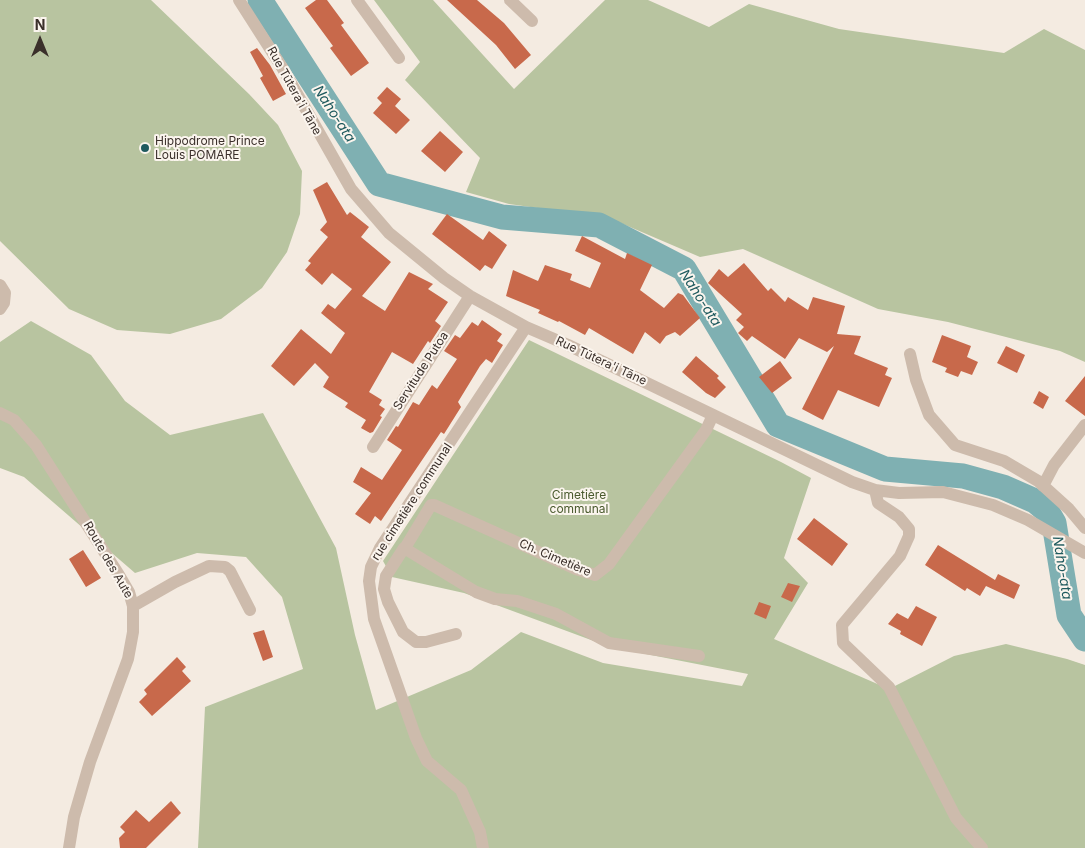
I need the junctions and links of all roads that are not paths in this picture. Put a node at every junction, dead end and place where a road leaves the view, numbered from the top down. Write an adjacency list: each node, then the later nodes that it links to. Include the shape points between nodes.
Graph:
1 (239, 0): 7 (street, Rue Tūtera'i Tāne, via 283,69 351,189 396,240)
2 (357, 0): 5 (street)
3 (510, 0): 4 (street)
4 (532, 21)
5 (399, 58)
6 (0, 284): 8 (street, via 4,293 4,303)
7 (470, 296): 9 (street, Rue Tūtera'i Tāne); 14 (street, Servitude Putoa)
8 (0, 308)
9 (526, 327): 12 (street, Rue Tūtera'i Tāne); 25 (street, rue cimetière communal, via 376,554 369,581 374,620 423,754 461,790 480,832)
10 (910, 354): 15 (street, via 929,415 955,445 1004,461)
11 (0, 413): 20 (street, Route des Aute, via 14,420 36,445 119,576)
12 (713, 415): 16 (street, Rue Tūtera'i Tāne, via 814,465); 18 (street, Ch. Cimetière, via 706,430 609,564 595,575 434,505)
13 (1085, 425): 15 (street, via 1054,465)
14 (372, 446)
15 (1043, 486): 17 (street)
16 (875, 490): 19 (street, Rue Tūtera'i Tāne, via 943,492 993,505 1028,520); 26 (street, via 878,503 899,517 910,530 910,536 900,556 842,625 843,643 888,687 956,818)
17 (1085, 528)
18 (405, 548): 22 (street, Ch. Cimetière, via 394,560 384,589 403,632 416,642); 23 (street, via 476,592 556,614 609,643)
19 (1081, 550)
20 (134, 606): 21 (street, via 209,566 224,567 230,571); 24 (street, Route des Aute, via 134,632 128,659 90,762)
21 (250, 610)
22 (456, 634)
23 (699, 656)
24 (69, 848)
25 (483, 848)
26 (982, 848)

